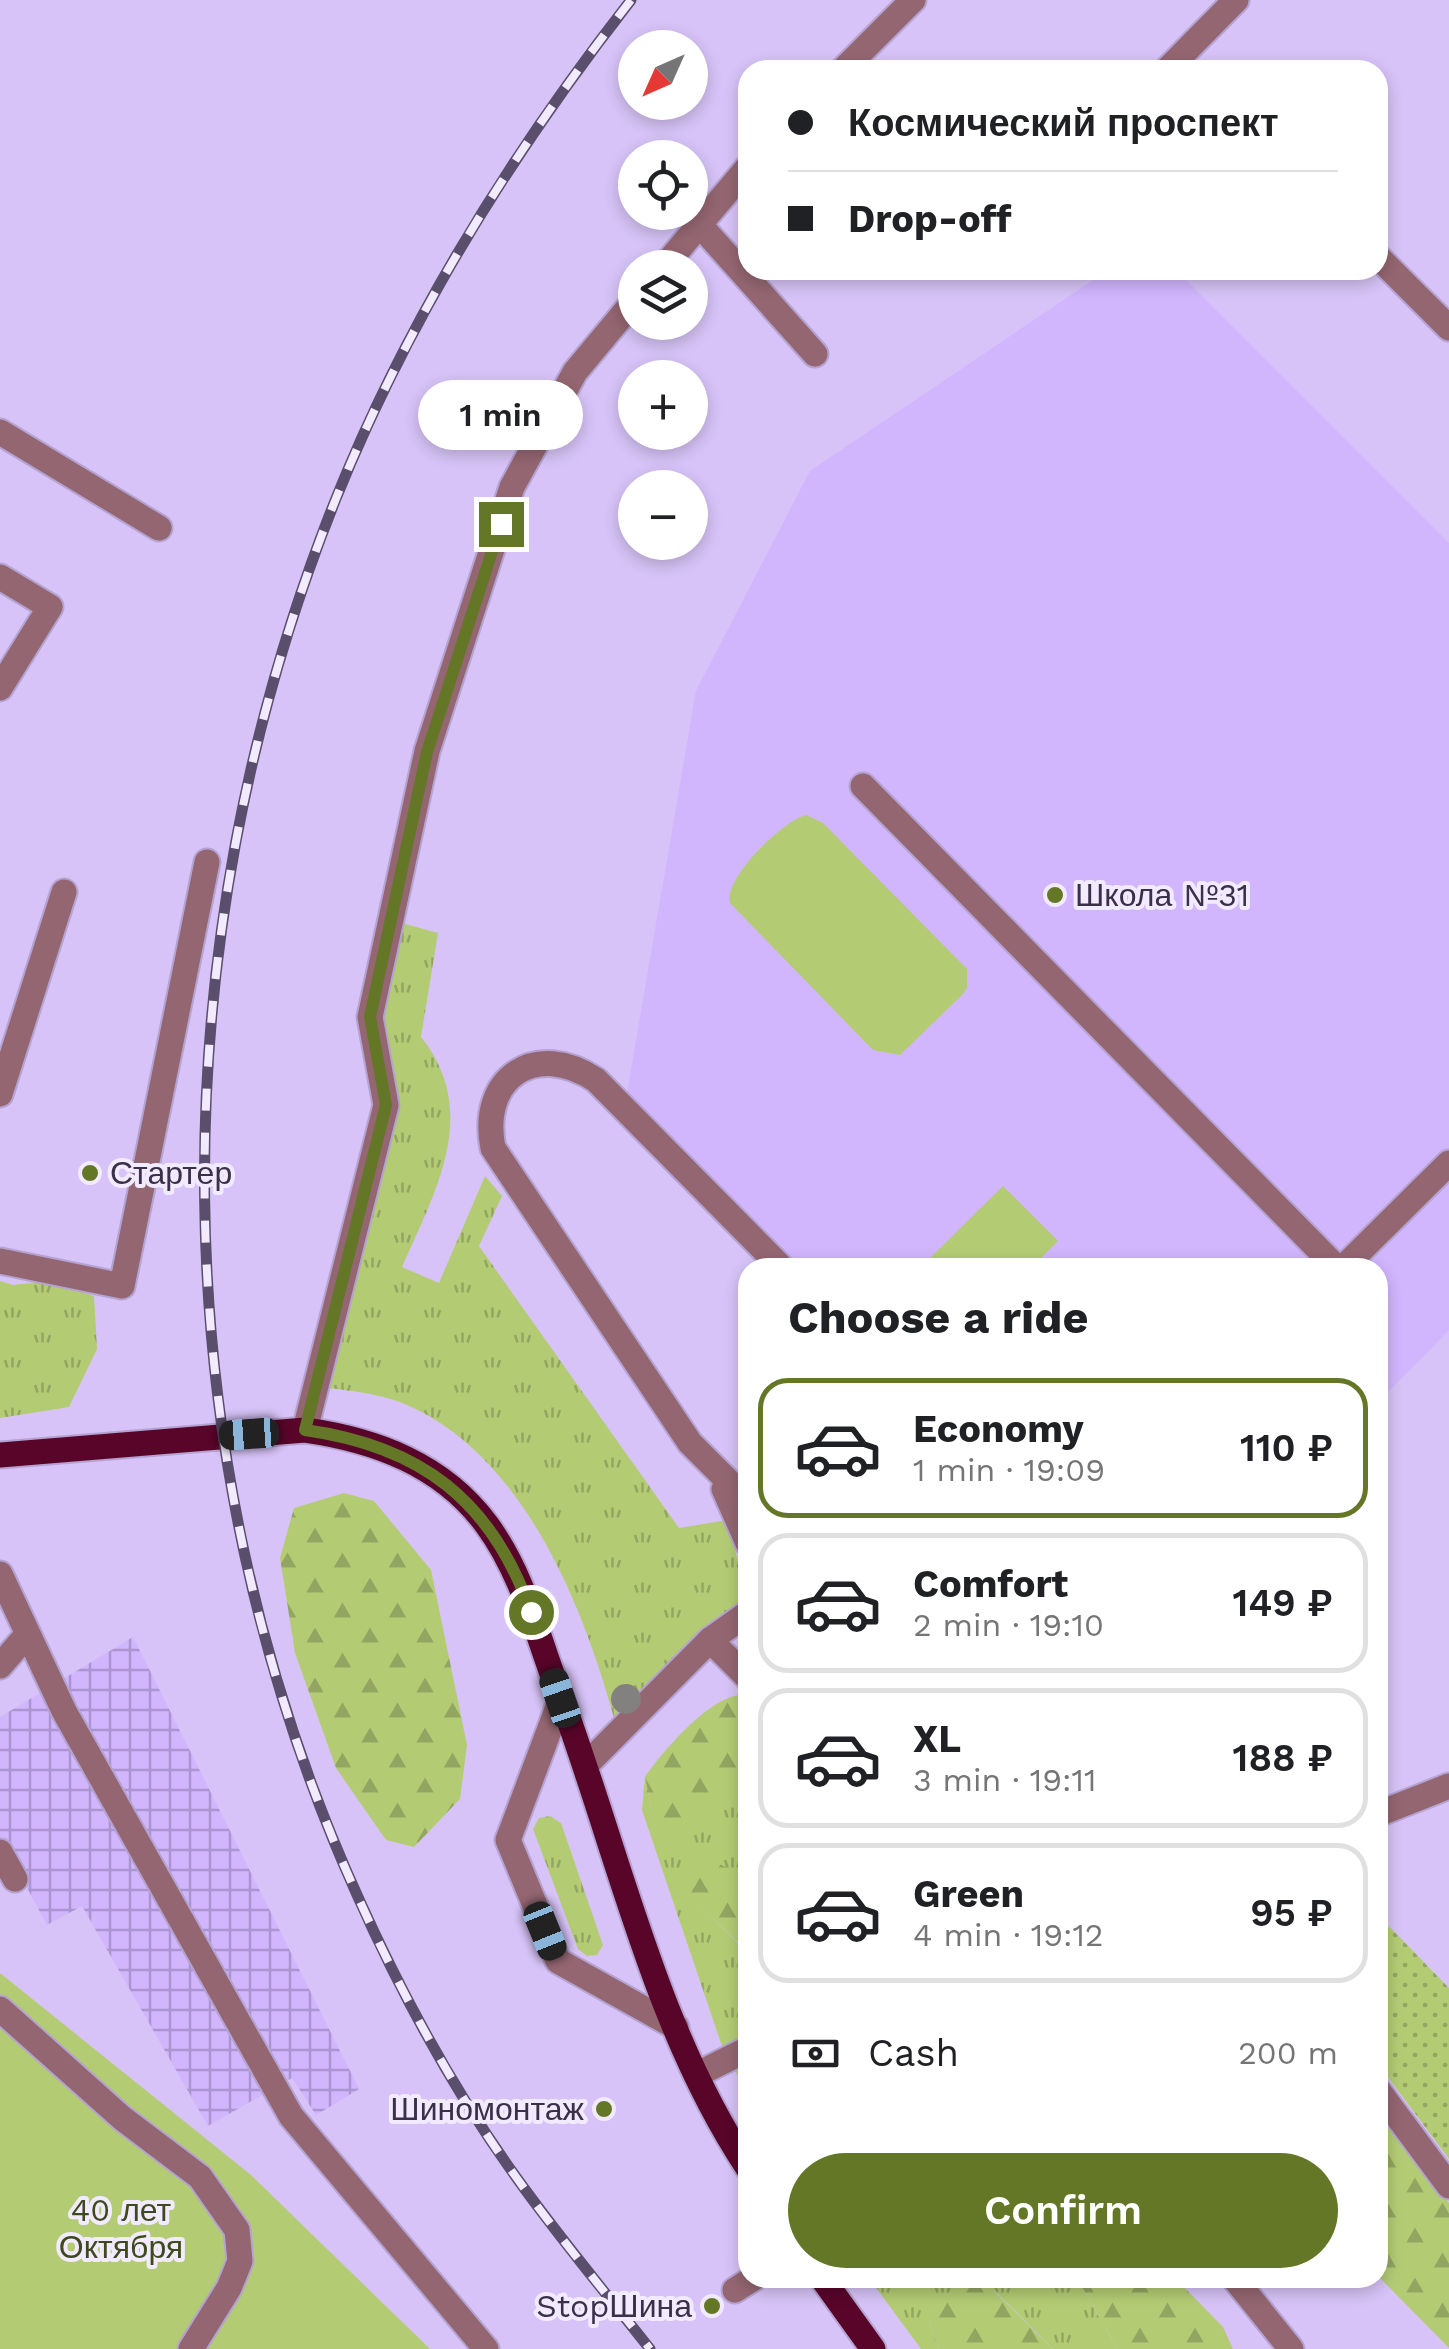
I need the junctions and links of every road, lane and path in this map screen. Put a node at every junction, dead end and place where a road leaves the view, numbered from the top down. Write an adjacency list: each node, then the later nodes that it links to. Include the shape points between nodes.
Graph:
1 (913, 0): 3 (street)
2 (1236, 0): 4 (street)
3 (853, 60)
4 (1183, 60)
5 (738, 179): 6 (street)
6 (708, 214)
7 (694, 230): 9 (street)
8 (704, 230): 11 (street)
9 (678, 250)
10 (1388, 266): 14 (street)
11 (738, 268)
12 (749, 280): 15 (street)
13 (618, 320): 29 (street, via 574,372 512,487 427,752 370,1017 386,1105)
14 (1449, 328)
15 (815, 354)
16 (0, 432): 17 (street)
17 (159, 528)
18 (0, 577): 19 (street, via 50,607)
19 (0, 688)
20 (863, 786): 26 (street)
21 (206, 862): 28 (street, via 122,1286)
22 (64, 892): 23 (street)
23 (0, 1094)
24 (1449, 1163): 27 (street)
25 (772, 1258): 31 (street, via 575,1066 528,1066 506,1080 493,1100 493,1148)
26 (1330, 1258)
27 (1350, 1258)
28 (0, 1261)
29 (305, 1430): 30 (main road); 40 (main road, via 401,1455 448,1484 474,1511 521,1582)
30 (0, 1455)
31 (702, 1455): 32 (street); 33 (street)
32 (738, 1491)
33 (738, 1515)
34 (0, 1574): 36 (street)
35 (738, 1620): 37 (street)
36 (26, 1636): 38 (street); 56 (street, via 291,2116)
37 (710, 1640): 39 (street); 41 (street)
38 (0, 1666)
39 (738, 1668)
40 (560, 1698): 41 (main road); 47 (street, via 508,1840 558,1961)
41 (588, 1764): 47 (main road)
42 (1449, 1786): 43 (street)
43 (1388, 1810)
44 (0, 1852): 45 (street)
45 (15, 1879)
46 (0, 2008): 55 (street, via 122,2118 200,2177 237,2230 240,2261)
47 (676, 2027): 49 (main road)
48 (738, 2054): 49 (street)
49 (696, 2075): 51 (main road)
50 (1388, 2104): 52 (street)
51 (738, 2150)
52 (1449, 2186)
53 (829, 2288): 57 (main road)
54 (1242, 2288): 58 (street)
55 (191, 2349)
56 (486, 2349)
57 (873, 2349)
58 (1292, 2349)

